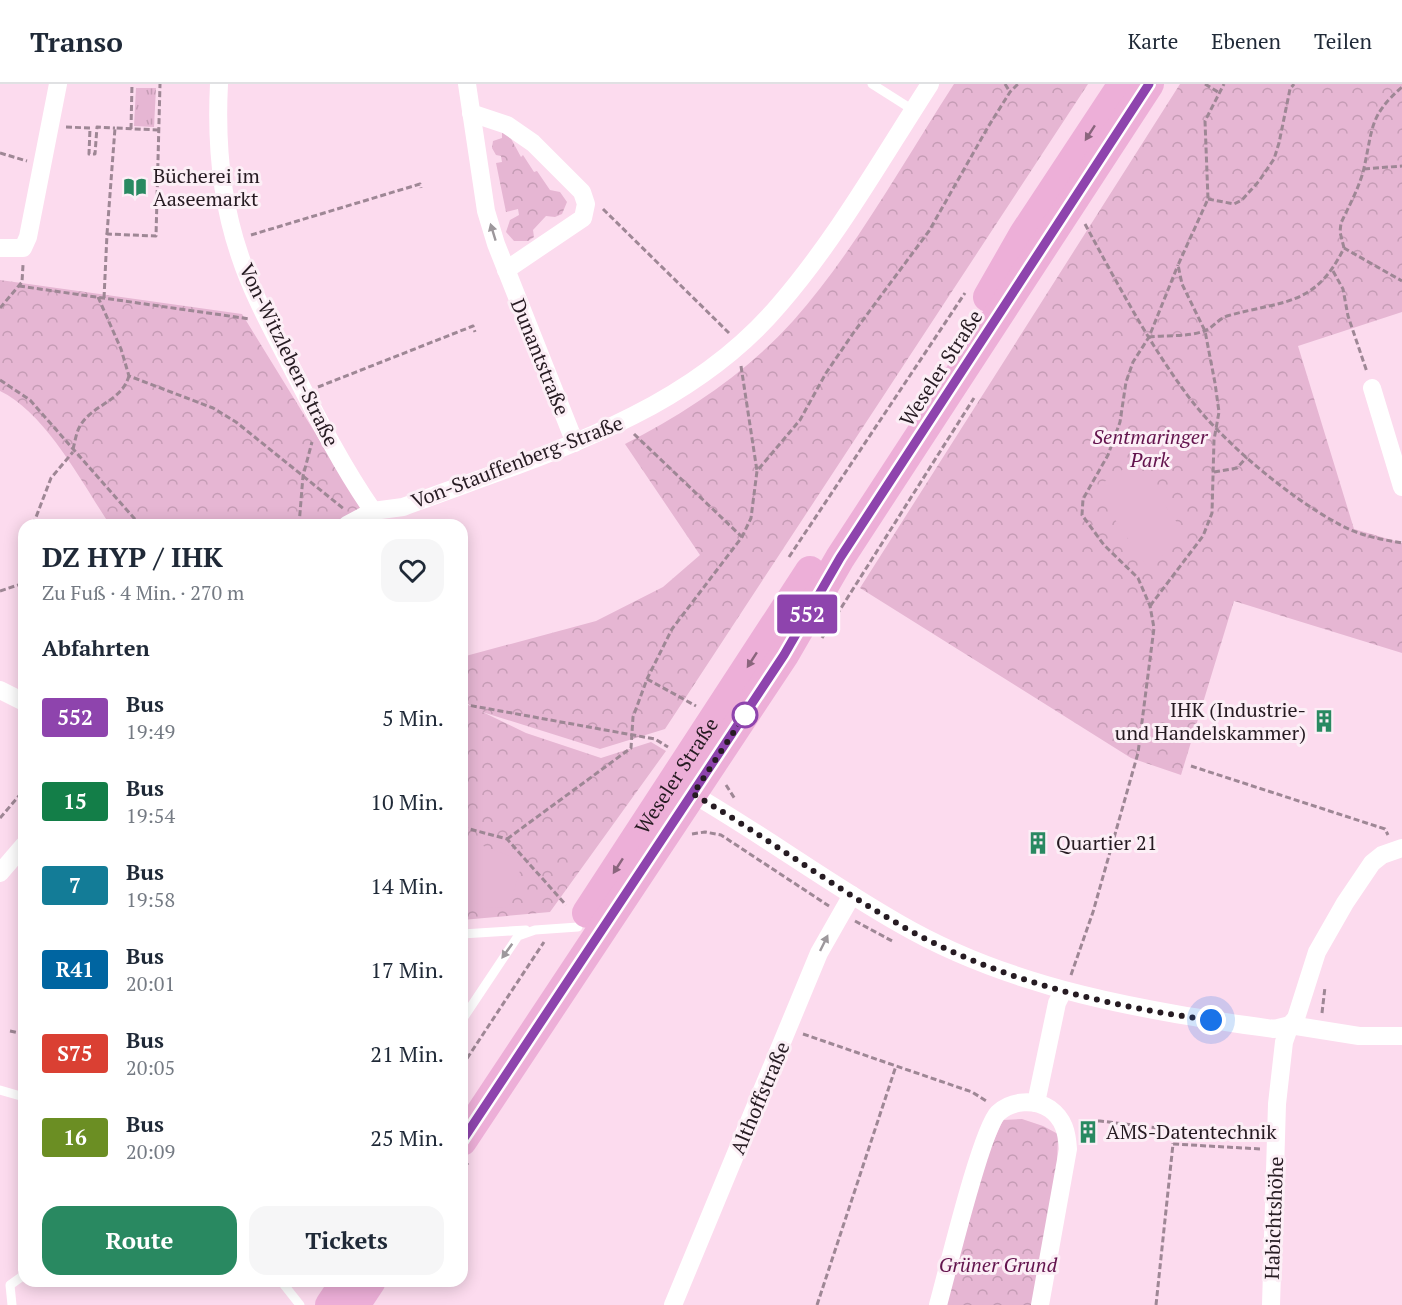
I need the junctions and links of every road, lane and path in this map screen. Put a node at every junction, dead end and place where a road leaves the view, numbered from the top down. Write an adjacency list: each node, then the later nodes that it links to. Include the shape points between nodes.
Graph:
1 (58, 84): 20 (street)
2 (132, 84): 22 (path)
3 (160, 84): 23 (path)
4 (219, 84): 33 (street, Von-Witzleben-Straße, via 222,185)
5 (466, 84): 19 (street, Dunantstraße)
6 (872, 84): 18 (lane)
7 (930, 84): 18 (street, Von-Stauffenberg-Straße)
8 (1005, 84): 16 (path)
9 (1018, 84): 16 (path)
10 (1123, 84): 84 (main road, Weseler Straße, one-way to 84)
11 (1149, 84): 84 (main road, Weseler Straße, via 840,558 784,655)
12 (1205, 84): 17 (path)
13 (1224, 84): 17 (path)
14 (1294, 84): 29 (path, via 1274,159 1259,181 1234,204)
15 (1402, 87): 27 (path, via 1379,109 1371,128)
16 (1010, 92): 61 (path, via 929,231 826,373 800,420)
17 (1218, 92): 29 (path, via 1205,121)
18 (913, 110): 50 (street, Von-Stauffenberg-Straße, via 821,250 779,306)
19 (471, 113): 30 (street, via 507,125 533,143 582,192); 38 (street, Dunantstraße, one-way to 19, via 486,211)
20 (50, 126): 21 (path, via 90,128 89,154 95,154 97,127); 25 (street)
21 (115, 128): 22 (path); 32 (path)
22 (130, 129): 23 (path)
23 (158, 130): 32 (path, via 156,236)
24 (0, 153): 25 (path)
25 (42, 165): 35 (street)
26 (1402, 166): 27 (path)
27 (1364, 170): 36 (path, via 1341,223)
28 (421, 188): 33 (path, via 420,184)
29 (1208, 199): 37 (path)
30 (586, 204): 38 (street, via 583,218); 50 (path, via 597,204)
31 (1082, 219): 49 (path)
32 (107, 234): 44 (path)
33 (235, 240): 46 (street, Von-Witzleben-Straße)
34 (0, 248): 35 (street)
35 (23, 248): 41 (path, via 24,278)
36 (1344, 248): 39 (path); 40 (path)
37 (1178, 265): 47 (path, via 1182,284); 49 (path)
38 (506, 270): 58 (street, Dunantstraße)
39 (1333, 271): 47 (path, via 1305,295 1223,317); 53 (path, via 1343,289)
40 (1402, 281)
41 (19, 286): 43 (path); 45 (path)
42 (968, 288): 71 (path)
43 (98, 297): 44 (path); 51 (path, via 122,349)
44 (104, 298): 46 (path)
45 (0, 308)
46 (269, 322): 54 (street, Von-Witzleben-Straße)
47 (1204, 331): 49 (path); 57 (path, via 1219,412)
48 (475, 332): 54 (path, via 473,326)
49 (1149, 337): 57 (path, via 1186,394); 74 (path, via 1133,362 1120,422 1108,455 1083,499 1082,515 1104,545 1138,578)
50 (738, 346): 56 (street, Von-Stauffenberg-Straße, via 693,380); 61 (path)
51 (129, 376): 59 (path, via 116,398 79,426); 63 (path, via 213,408)
52 (0, 381): 59 (path, via 30,400)
53 (1372, 388): 64 (street)
54 (304, 392): 55 (street, Von-Witzleben-Straße)
55 (318, 417): 63 (path); 65 (street, Von-Witzleben-Straße, via 357,487)
56 (622, 422): 58 (street, Von-Stauffenberg-Straße); 69 (path)
57 (1217, 428): 60 (path); 62 (path)
58 (575, 443): 65 (street, Von-Stauffenberg-Straße, via 403,507)
59 (73, 450): 66 (path, via 51,478); 67 (path)
60 (1247, 457): 62 (path, via 1237,468); 70 (path, via 1337,524 1377,539)
61 (757, 471): 69 (path, via 751,518)
62 (1214, 472): 74 (path, via 1212,513 1203,536)
63 (303, 476): 65 (path); 68 (path)
64 (1402, 487)
65 (359, 518)
66 (35, 519)
67 (135, 519)
68 (299, 519)
69 (742, 537): 75 (path, via 672,629)
70 (1402, 543)
71 (786, 562)
72 (18, 586): 73 (path)
73 (0, 591)
74 (1150, 606): 102 (path, via 1154,628 1138,753 1093,912)
75 (647, 679): 79 (path, via 698,706); 80 (path, via 633,717)
76 (0, 690): 77 (street)
77 (18, 699)
78 (468, 705): 80 (path)
79 (692, 715)
80 (633, 736): 81 (path, via 655,739 670,749); 91 (path, via 631,748)
81 (676, 741)
82 (1191, 766): 89 (path)
83 (726, 784): 86 (path)
84 (683, 788): 95 (street); 98 (main road, Weseler Straße, one-way to 98); 120 (main road, Weseler Straße)
85 (18, 797): 87 (path)
86 (736, 800)
87 (0, 818)
88 (468, 828): 91 (path)
89 (1385, 829)
90 (690, 834): 97 (path, via 721,835)
91 (507, 839): 98 (path)
92 (1402, 848): 106 (street, Habichtshöhe, via 1372,863 1350,895 1317,952 1296,1018)
93 (18, 864): 94 (street)
94 (0, 873)
95 (852, 895): 97 (street, Althoffstraße); 102 (street, via 901,925 988,966)
96 (574, 897): 98 (path)
97 (842, 914): 101 (path); 107 (street, Althoffstraße, one-way to 97, via 819,953)
98 (566, 921): 99 (lane); 112 (path); 115 (main road, Weseler Straße)
99 (535, 930): 100 (lane); 105 (lane, one-way to 105, via 518,936 507,949)
100 (468, 934)
101 (896, 943)
102 (1064, 980): 103 (path); 106 (street, via 1169,1014 1274,1029); 117 (street)
103 (1081, 980)
104 (1325, 984): 108 (path, via 1321,1017)
105 (468, 1011)
106 (1290, 1025): 108 (street); 122 (street, Habichtshöhe, via 1284,1042 1277,1104)
107 (789, 1029): 113 (path); 131 (street, Althoffstraße)
108 (1313, 1029): 111 (street, via 1359,1036)
109 (10, 1031): 110 (path)
110 (18, 1033)
111 (1402, 1036)
112 (468, 1058)
113 (896, 1066): 118 (path, via 972,1092); 132 (path)
114 (0, 1090): 116 (lane)
115 (468, 1093)
116 (18, 1095)
117 (1036, 1103): 118 (street, via 1016,1104); 119 (street, via 1050,1109)
118 (1002, 1110): 133 (street, via 996,1114 984,1144)
119 (1065, 1128): 121 (path, via 1092,1120 1174,1130); 134 (street, via 1068,1149)
120 (468, 1131)
121 (1173, 1144): 122 (path); 135 (path)
122 (1276, 1150): 136 (street, Habichtshöhe)
123 (18, 1279): 127 (lane, via 10,1285)
124 (286, 1287): 128 (lane)
125 (342, 1287): 129 (main road)
126 (367, 1287): 130 (main road)
127 (12, 1305)
128 (300, 1305)
129 (330, 1305)
130 (355, 1305)
131 (673, 1305)
132 (817, 1305)
133 (938, 1305)
134 (1040, 1305)
135 (1156, 1305)
136 (1271, 1305)

